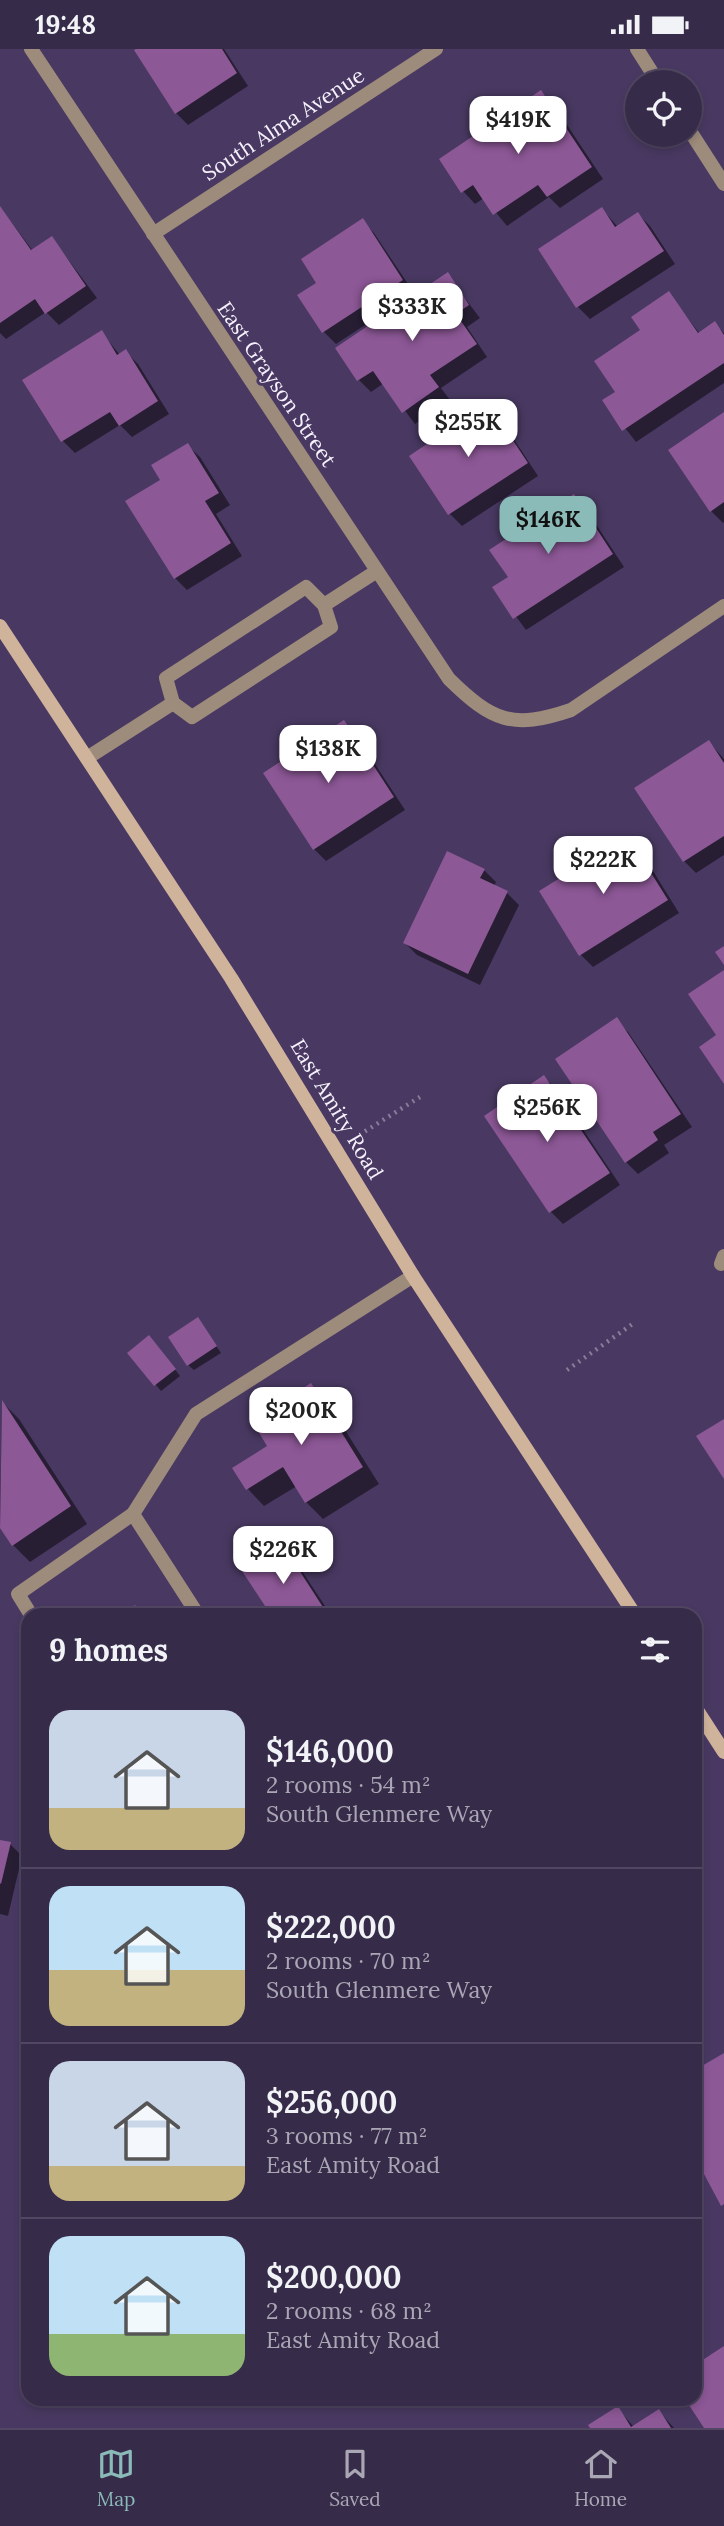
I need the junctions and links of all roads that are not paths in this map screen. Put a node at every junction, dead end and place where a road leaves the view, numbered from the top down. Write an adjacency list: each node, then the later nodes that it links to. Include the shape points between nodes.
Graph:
1 (31, 49): 7 (street, East Grayson Street)
2 (436, 49): 7 (street, South Alma Avenue)
3 (637, 49): 4 (street)
4 (650, 70)
5 (700, 147): 6 (street)
6 (724, 184)
7 (153, 234): 8 (street, East Grayson Street)
8 (377, 571): 9 (street); 10 (street, East Grayson Street, via 449,679 478,707 509,720 543,719 571,710)
9 (324, 605): 12 (street, via 331,627 192,717); 12 (street, via 306,587 166,678)
10 (724, 606)
11 (0, 626): 13 (main road, East Amity Road)
12 (173, 703): 13 (street)
13 (87, 758): 14 (main road, East Amity Road, via 232,978)
14 (413, 1276): 15 (street, via 196,1414); 18 (main road, East Amity Road)
15 (133, 1514): 16 (street, via 18,1594); 17 (street)
16 (27, 1608)
17 (193, 1608)
18 (630, 1608)
19 (702, 1718): 20 (main road)
20 (724, 1752)

